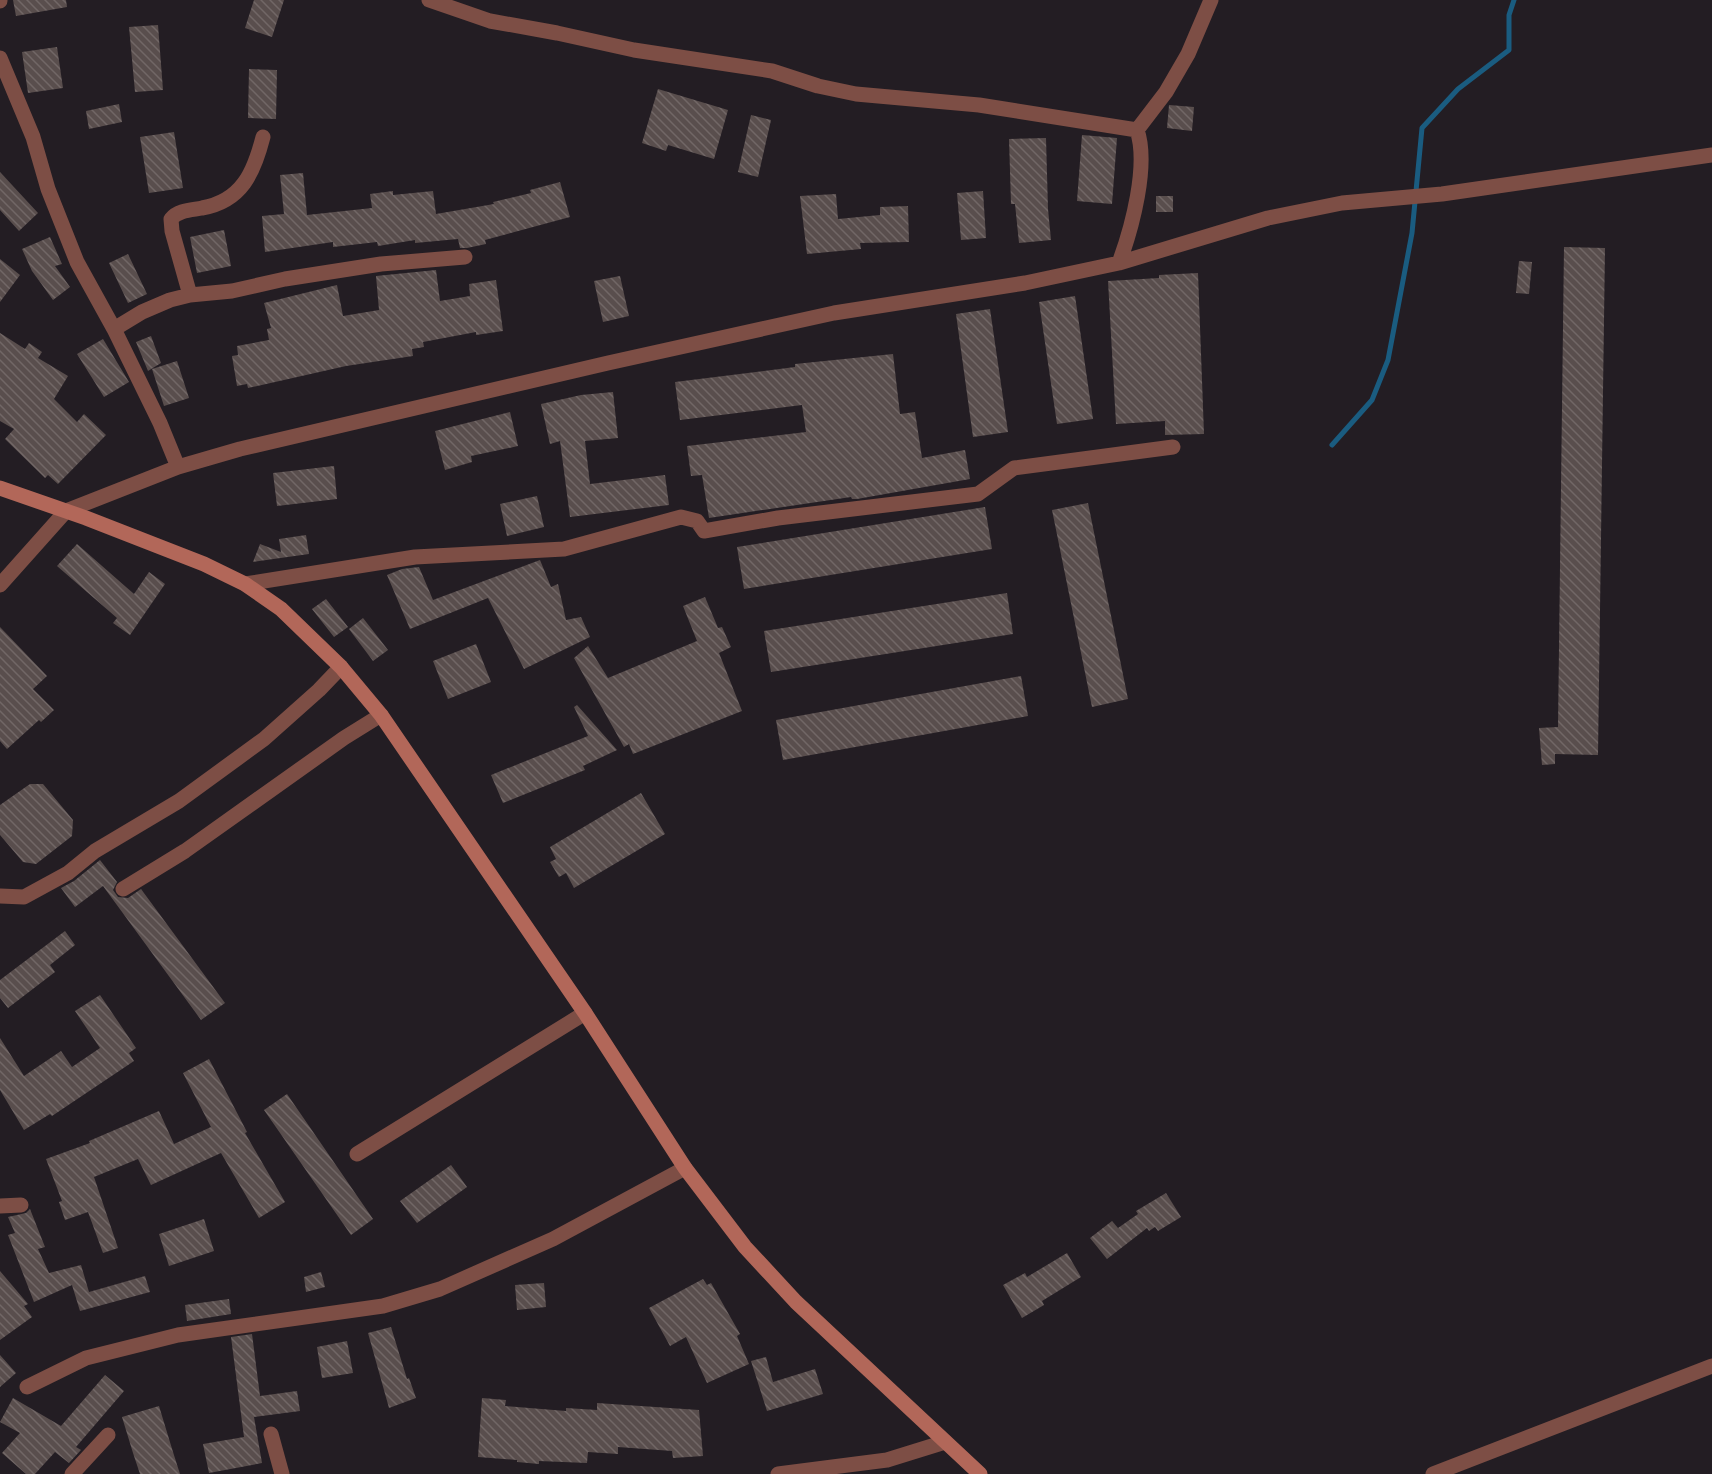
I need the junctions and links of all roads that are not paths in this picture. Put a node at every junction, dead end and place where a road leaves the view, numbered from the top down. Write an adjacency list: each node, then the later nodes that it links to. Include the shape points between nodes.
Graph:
1 (429, 0): 4 (street, via 490,21 634,50 772,71 856,94 980,105)
2 (1211, 0): 4 (street, via 1188,54)
3 (0, 58): 10 (street, via 77,262)
4 (1137, 130): 8 (street, via 1140,171 1131,230)
5 (263, 137): 9 (street, via 254,166 241,187 212,206 178,213 171,219)
6 (1712, 155): 8 (street, via 1442,194 1342,203 1268,218)
7 (465, 257): 9 (street, via 381,264)
8 (1119, 263): 12 (street, via 1025,283 834,313 240,449)
9 (190, 295): 10 (street, via 142,312)
10 (114, 329): 12 (street)
11 (1173, 447): 15 (street, via 1014,468 978,494 704,531 697,521 681,517 564,549 415,557)
12 (178, 467): 14 (street)
13 (0, 488): 14 (main road)
14 (66, 511): 15 (main road, via 204,564); 16 (street)
15 (245, 584): 17 (main road, via 281,609)
16 (0, 585)
17 (340, 667): 18 (main road); 20 (street, via 264,739 179,801 24,897)
18 (381, 715): 19 (street, via 185,851); 21 (main road)
19 (123, 889)
20 (0, 896)
21 (585, 1013): 22 (street); 23 (main road)
22 (357, 1154)
23 (685, 1168): 27 (street, via 553,1239 440,1289 383,1306 178,1335 86,1358); 30 (main road, via 745,1247 796,1302)
24 (21, 1205): 25 (street)
25 (0, 1206)
26 (1712, 1366): 35 (street)
27 (27, 1387)
28 (271, 1434): 32 (street)
29 (108, 1435): 31 (street)
30 (945, 1442): 33 (street, via 887,1460); 34 (main road)
31 (72, 1474)
32 (282, 1474)
33 (778, 1474)
34 (980, 1474)
35 (1433, 1474)

